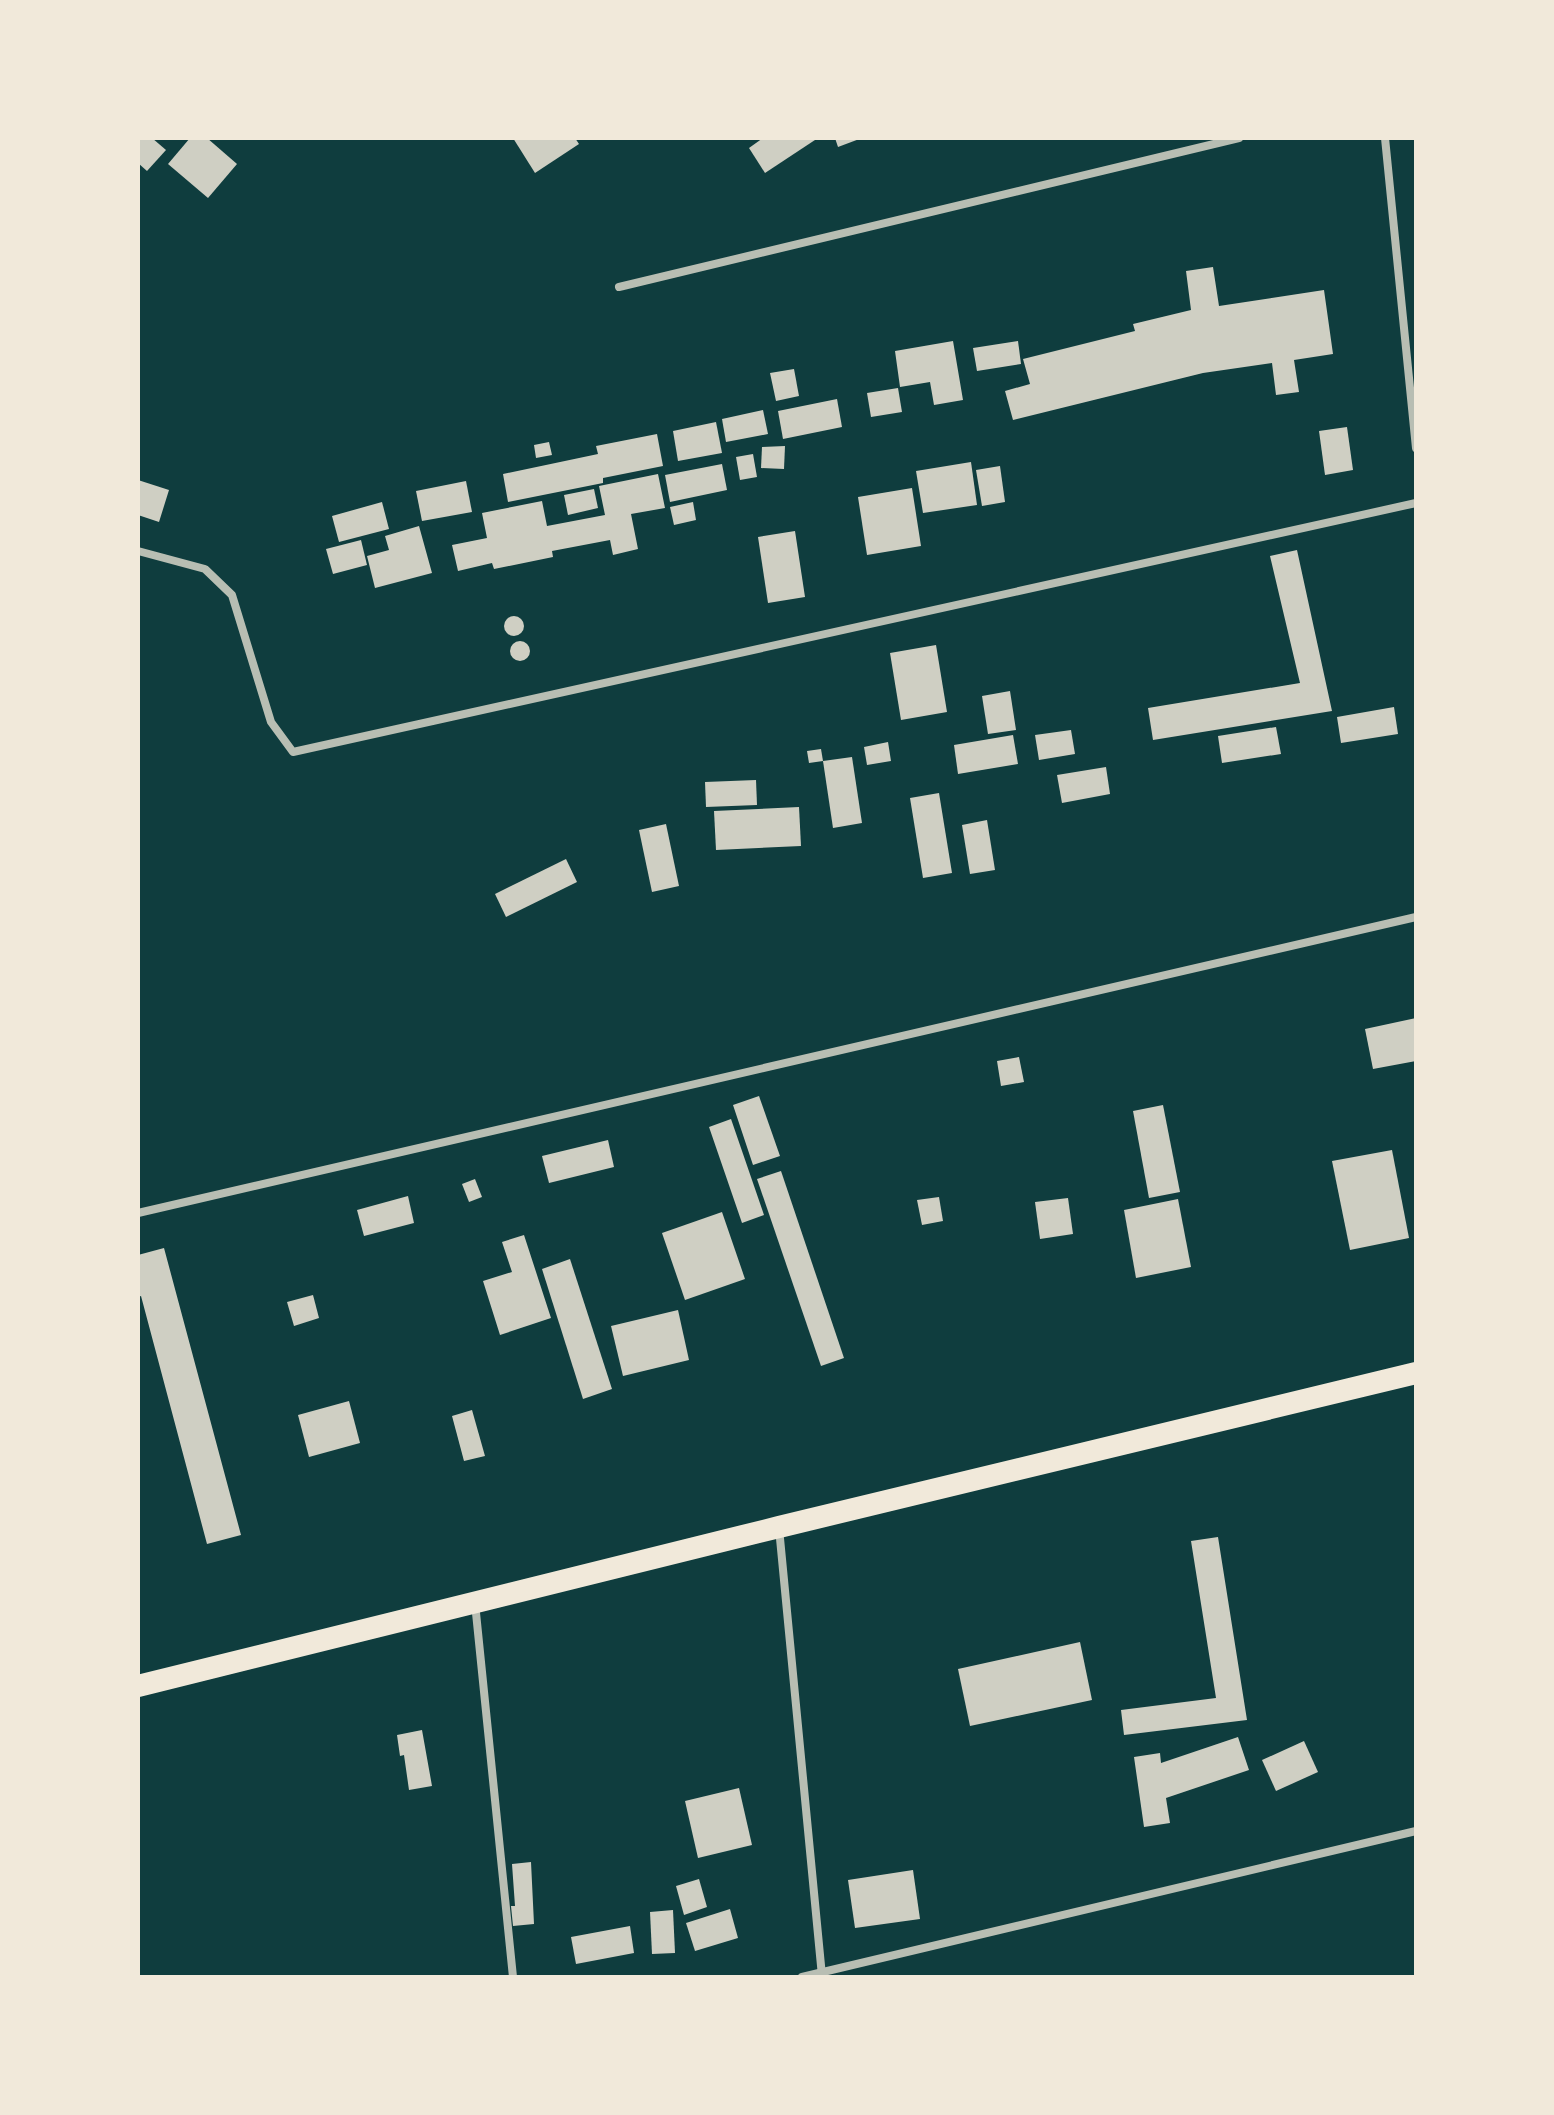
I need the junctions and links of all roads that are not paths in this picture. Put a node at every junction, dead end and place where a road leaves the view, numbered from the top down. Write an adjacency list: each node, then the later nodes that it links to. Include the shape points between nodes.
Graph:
1 (1239, 138): 3 (street)
2 (1385, 138): 4 (street)
3 (619, 287)
4 (1416, 448)
5 (1416, 503): 6 (street, via 293,752 271,722 232,595 205,569)
6 (138, 551)
7 (1416, 917): 8 (street)
8 (138, 1213)
9 (1416, 1373): 10 (highway)
10 (779, 1527): 11 (highway); 14 (street)
11 (475, 1602): 12 (highway); 15 (street)
12 (138, 1686)
13 (1416, 1831): 14 (street)
14 (822, 1975): 16 (street)
15 (513, 1977)
16 (802, 1977)

